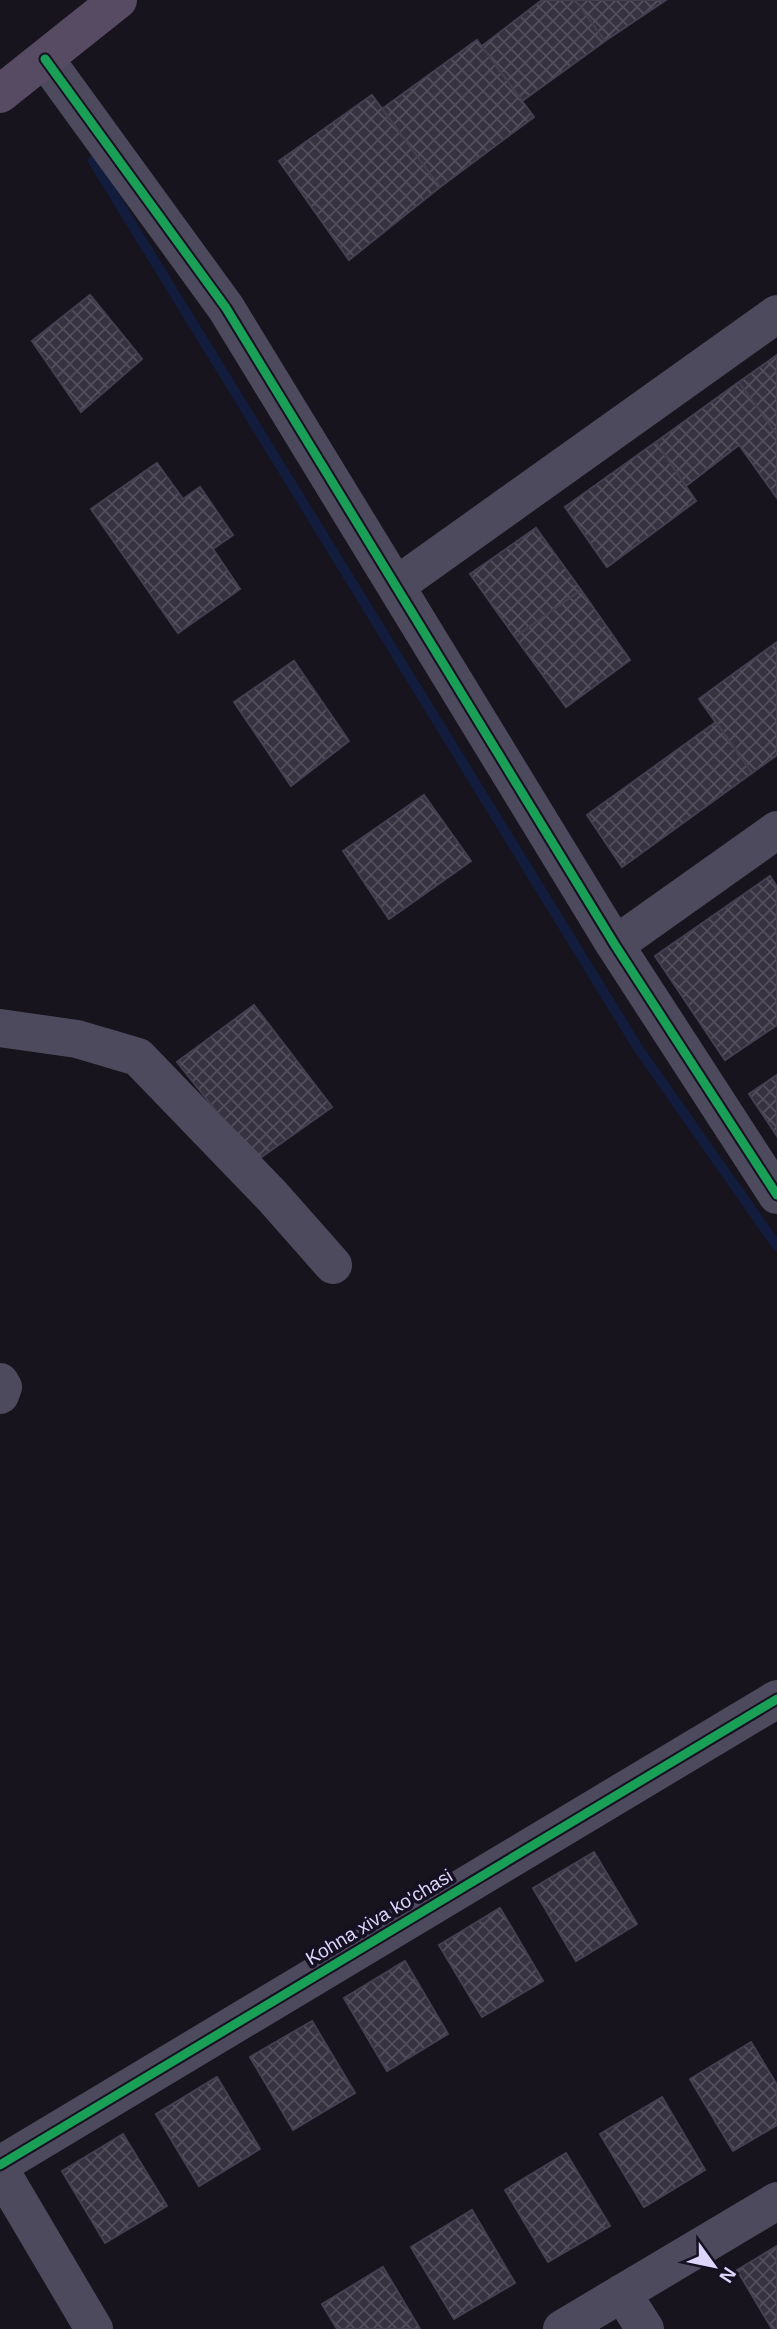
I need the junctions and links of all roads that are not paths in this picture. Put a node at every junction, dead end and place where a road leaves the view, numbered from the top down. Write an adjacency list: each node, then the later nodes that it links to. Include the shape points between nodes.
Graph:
1 (118, 0): 2 (main road)
2 (45, 59): 3 (main road); 5 (street, via 226,308)
3 (0, 94)
4 (777, 314): 5 (street)
5 (397, 585): 7 (street)
6 (777, 830): 7 (street)
7 (615, 945): 9 (street)
8 (0, 1028): 10 (street, via 77,1039 138,1056)
9 (777, 1195)
10 (333, 1265)
11 (0, 1382): 12 (street)
12 (0, 1395)
13 (777, 1699): 14 (street, Kohna xiva ko'chasi)
14 (0, 2168): 17 (street)
15 (777, 2201): 16 (street)
16 (622, 2293): 18 (street); 19 (street)
17 (94, 2329)
18 (562, 2329)
19 (645, 2329)

